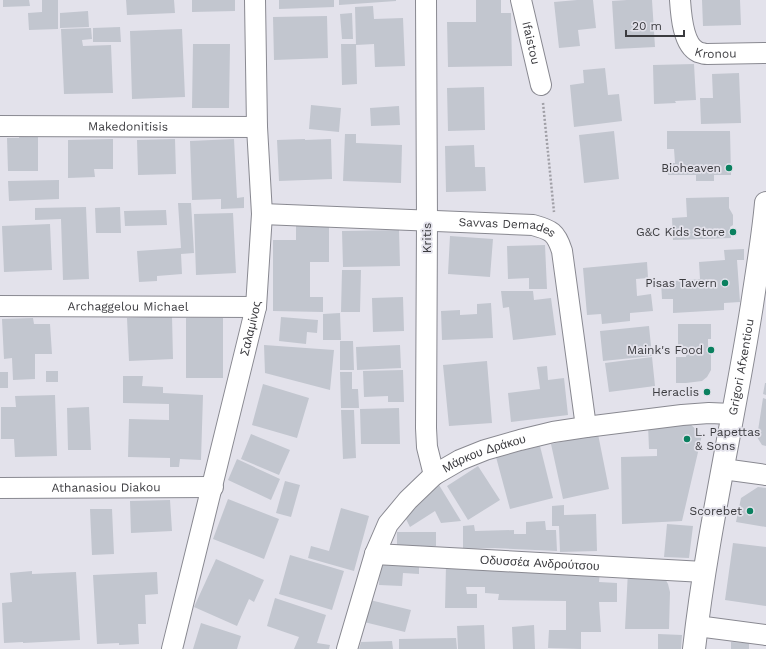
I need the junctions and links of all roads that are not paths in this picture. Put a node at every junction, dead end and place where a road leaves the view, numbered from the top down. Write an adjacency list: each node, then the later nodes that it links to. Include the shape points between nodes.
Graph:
1 (256, 0): 8 (street, Σαλαμίνος)
2 (426, 0): 11 (street, Kritis)
3 (521, 0): 6 (street, Ifaistou)
4 (680, 0): 5 (street, Kronou, via 686,35 690,45 698,52)
5 (766, 53)
6 (541, 85)
7 (0, 126): 8 (street, Makedonitisis)
8 (257, 127): 10 (street, Σαλαμίνος)
9 (766, 203): 14 (main road, Grigori Afxentiou, via 751,314)
10 (262, 214): 11 (street, Savvas Demades); 13 (street, Σαλαμίνος)
11 (427, 221): 15 (street, Savvas Demades, via 533,225 548,229 558,240 562,250); 17 (street, Kritis, via 426,428 427,447)
12 (0, 306): 13 (street, Archaggelou Michael)
13 (256, 308): 19 (street, Σαλαμίνος)
14 (733, 414): 15 (street, Μάρκου Δράκου, via 682,415); 16 (main road, Grigori Afxentiou)
15 (586, 427): 17 (street, Μάρκου Δράκου, via 553,432 485,450 460,460)
16 (723, 469): 18 (street); 22 (main road, Grigori Afxentiou)
17 (434, 475): 21 (street, Μάρκου Δράκου, via 388,524)
18 (766, 475)
19 (212, 487): 20 (street, Athanasiou Diakou); 25 (street, Σαλαμίνος)
20 (0, 488)
21 (375, 554): 22 (street, Οδυσσέα Ανδρούτσου); 26 (street, Μάρκου Δράκου)
22 (704, 572): 23 (main road, Grigori Afxentiou)
23 (697, 626): 24 (street); 27 (main road, Grigori Afxentiou)
24 (766, 635)
25 (172, 649)
26 (347, 649)
27 (694, 649)

